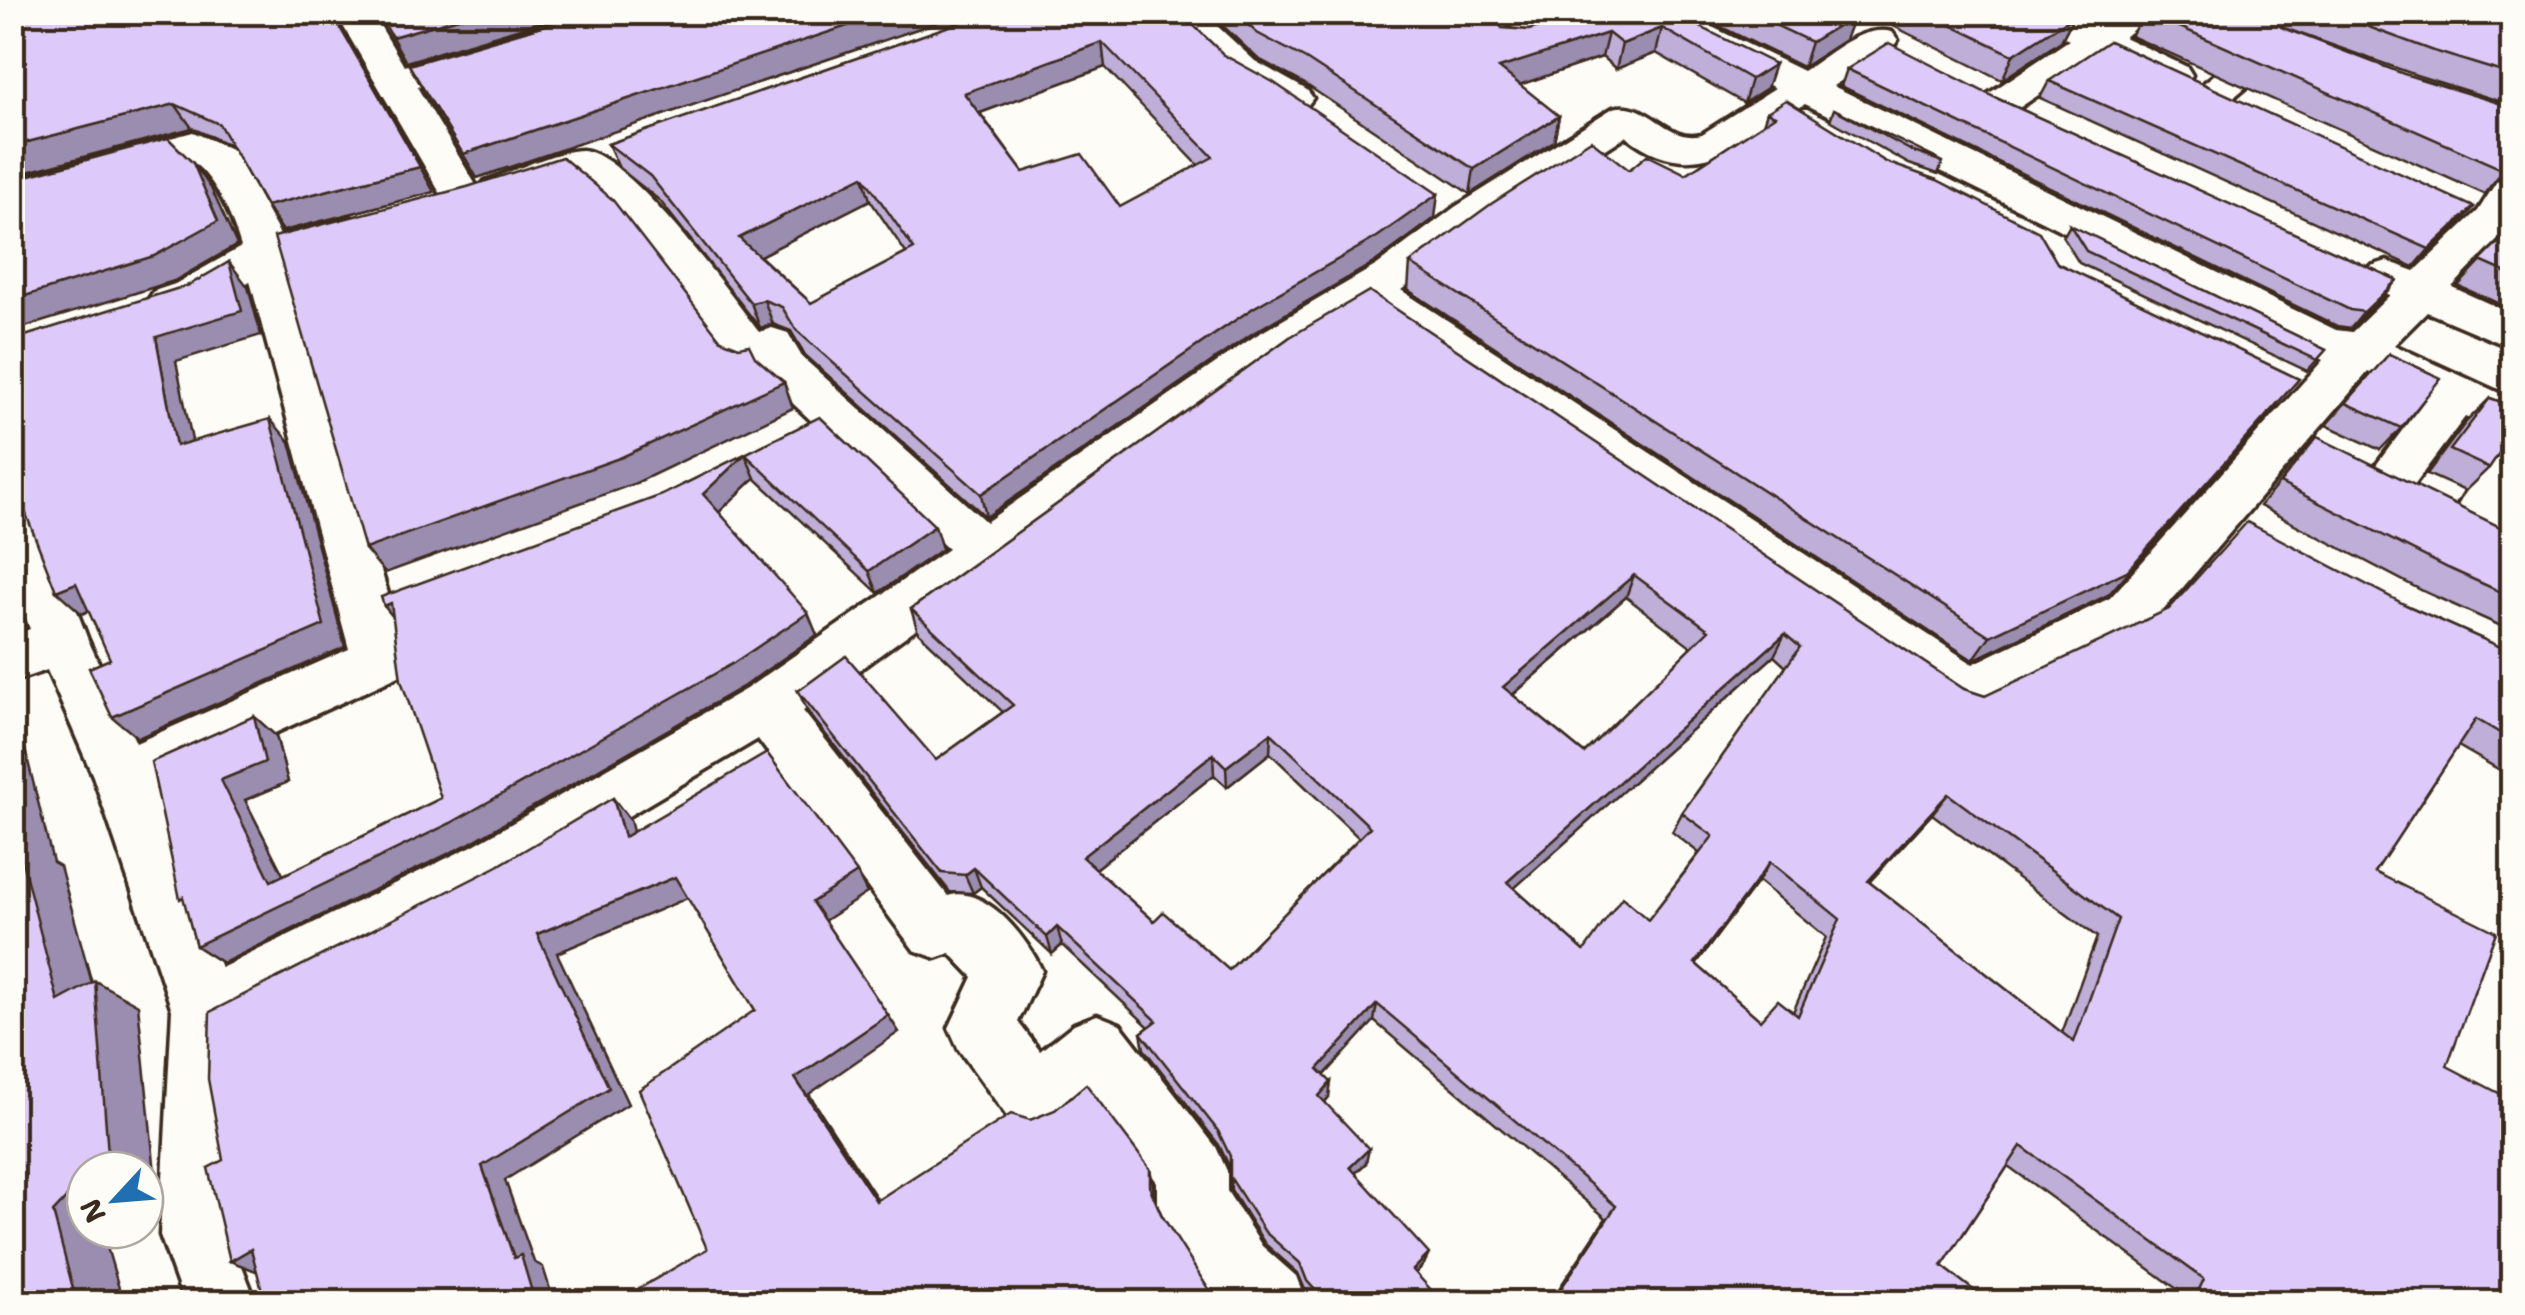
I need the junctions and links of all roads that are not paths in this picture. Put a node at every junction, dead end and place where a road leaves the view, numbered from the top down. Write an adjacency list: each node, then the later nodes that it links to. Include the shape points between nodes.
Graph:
1 (353, 12): 10 (street)
2 (631, 12): 10 (street)
3 (1180, 12): 13 (street, via 1241,69)
4 (1651, 12): 11 (street)
5 (2040, 12): 9 (street)
6 (2136, 12): 9 (street)
7 (2318, 12): 9 (street, via 2299,48 2230,102)
8 (1837, 19): 11 (street, via 1896,49)
9 (2096, 38): 12 (street)
10 (394, 81): 18 (street)
11 (1791, 98): 16 (street, via 1892,176 1941,194); 22 (street, via 1692,152 1669,149 1627,118 1455,208)
12 (2001, 101)
13 (1319, 117)
14 (2045, 159): 16 (street)
15 (12, 194): 20 (street, via 193,144 218,158 256,224)
16 (2004, 205): 19 (street); 26 (street, via 2327,345)
17 (2494, 210): 23 (street)
18 (428, 211): 20 (street); 29 (street, via 600,157 751,353 772,344 785,368)
19 (2044, 247)
20 (262, 254): 24 (street, via 190,295); 41 (street, via 383,600 380,660)
21 (2348, 259): 23 (street)
22 (1368, 290): 35 (street, via 1970,691 2130,613); 38 (street, via 1271,347)
23 (2418, 290): 25 (street); 26 (street)
24 (137, 312)
25 (2512, 332)
26 (2360, 350): 27 (street); 28 (street)
27 (2456, 394): 30 (street); 32 (street)
28 (2295, 404): 32 (street); 35 (street)
29 (834, 413): 31 (street); 38 (street)
30 (2512, 419)
31 (781, 439)
32 (2361, 467): 36 (street)
33 (2512, 468): 36 (street)
34 (12, 507): 39 (street)
35 (2220, 513): 37 (street)
36 (2494, 532)
37 (2270, 539)
38 (984, 551): 40 (street)
39 (37, 650): 41 (street)
40 (766, 706): 42 (street, via 493,865); 44 (street, via 936,929 962,921 1010,971 982,1028 1035,1098 1097,1047 1192,1170 1192,1200 1237,1271)
41 (122, 776): 42 (street)
42 (204, 1010): 43 (street, via 195,1234)
43 (220, 1302)
44 (1270, 1302)

